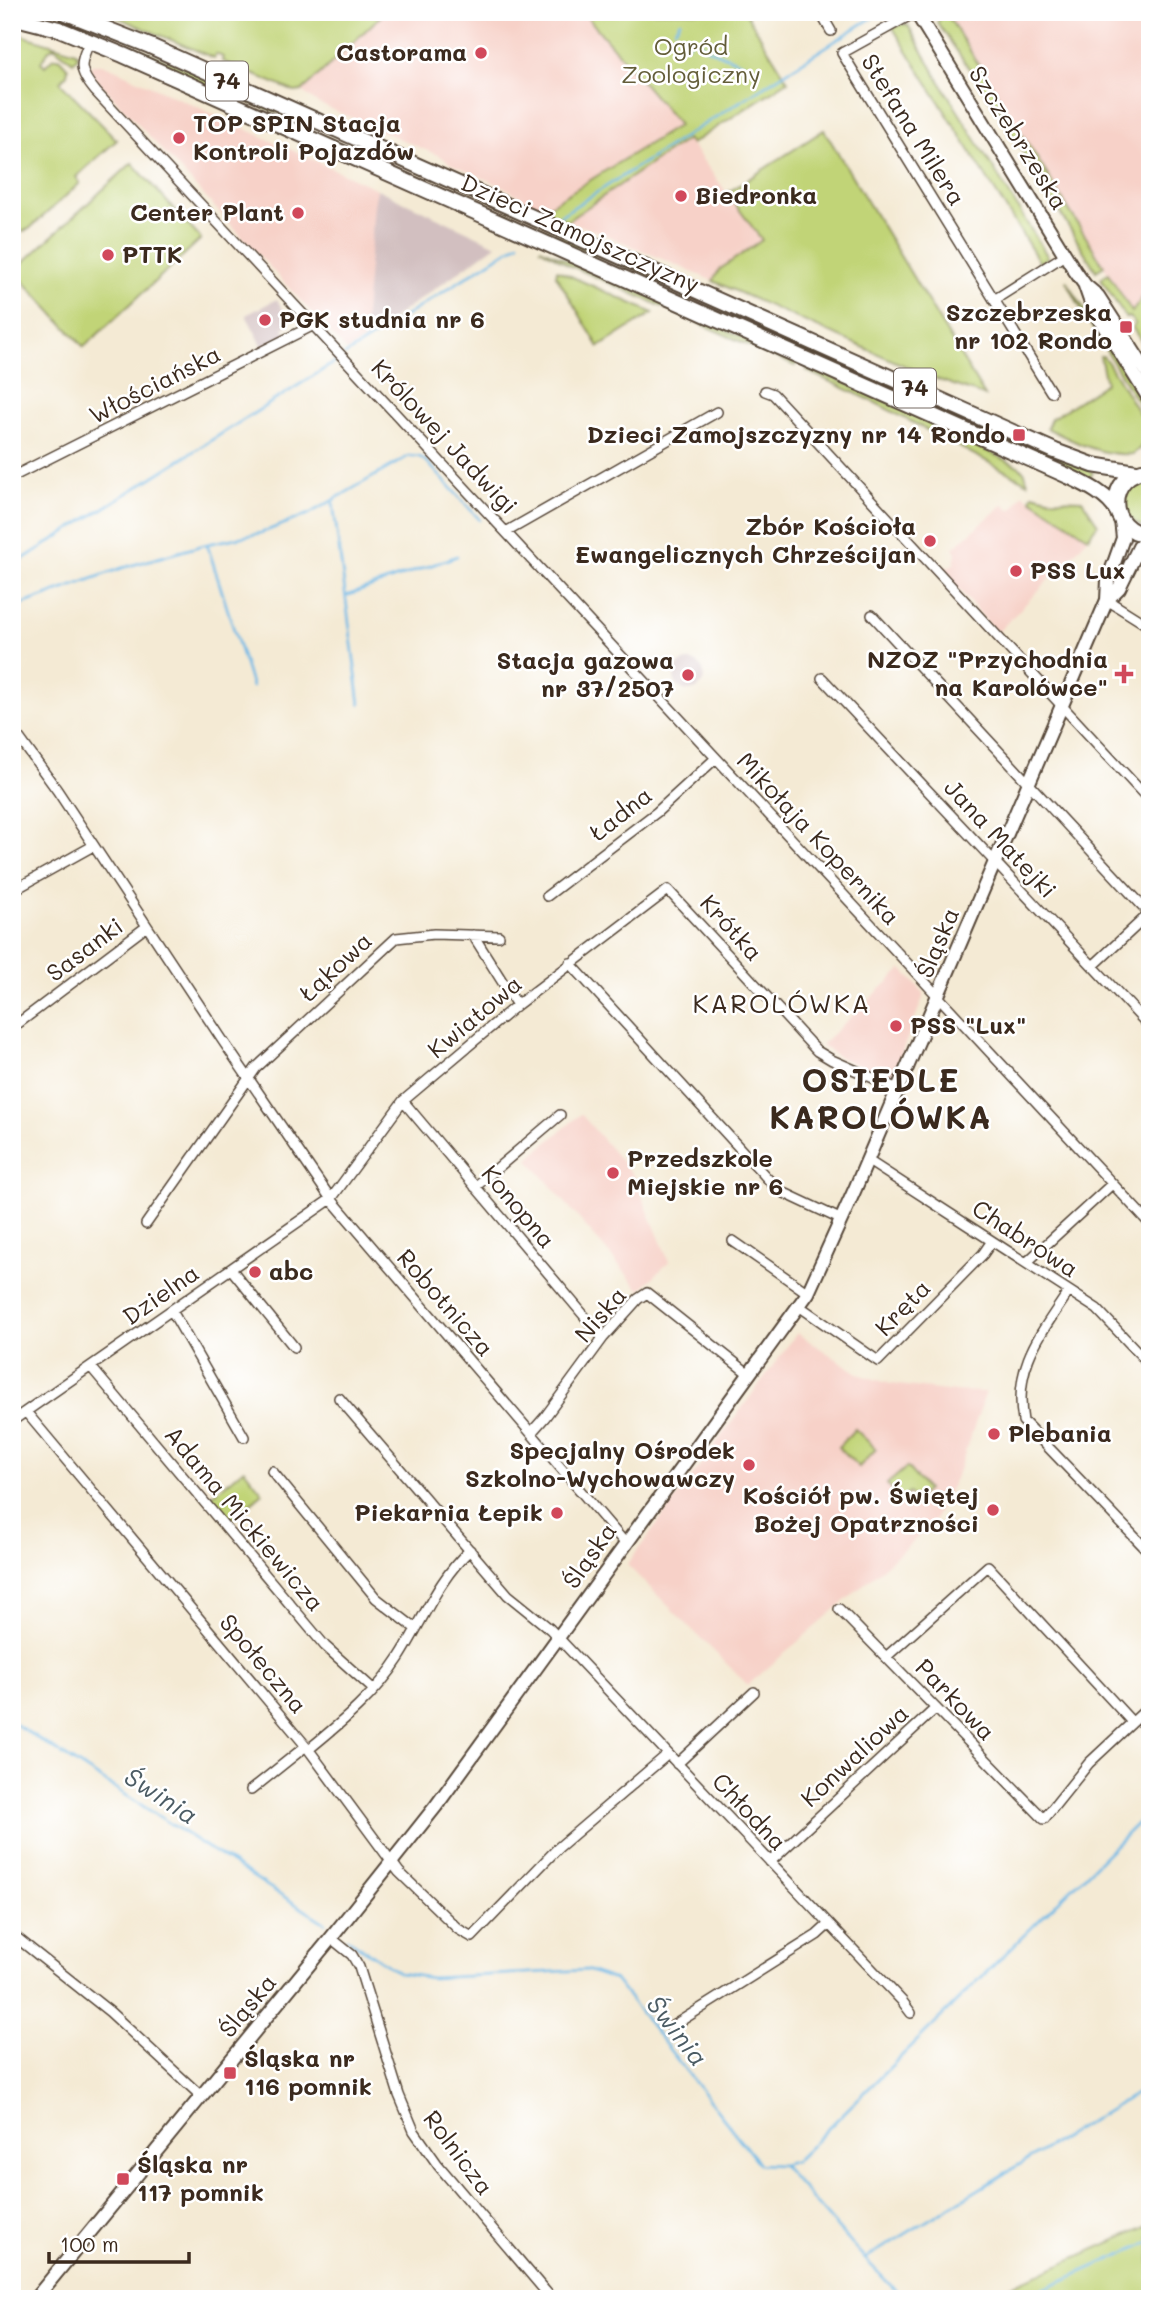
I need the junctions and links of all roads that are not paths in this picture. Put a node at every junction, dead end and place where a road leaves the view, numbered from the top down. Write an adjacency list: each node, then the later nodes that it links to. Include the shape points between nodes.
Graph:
1 (64, 12): 16 (main road, Dzieci Zamojszczyzny / 74, via 1055,451 1093,465)
2 (820, 12): 5 (street)
3 (916, 12): 7 (street, Szczebrzeska); 9 (street, Stefana Milera, via 842,53)
4 (12, 17): 6 (main road, Dzieci Zamojszczyzny / 74)
5 (831, 31)
6 (90, 41): 10 (street, Królowej Jadwigi, via 81,63 90,85); 18 (main road, Dzieci Zamojszczyzny / 74, via 1068,476 1114,506)
7 (1065, 256): 8 (street, Szczebrzeska); 9 (street)
8 (1085, 285): 11 (street, Szczebrzeska, via 1098,296); 14 (street, Szczebrzeska, via 1093,309)
9 (994, 300): 13 (street, Stefana Milera)
10 (314, 326): 17 (street, Włościańska); 19 (street, Królowej Jadwigi)
11 (1150, 377)
12 (765, 391): 25 (street, via 773,394)
13 (1051, 391)
14 (1150, 400)
15 (717, 412): 19 (street)
16 (1145, 469): 18 (main road, 74, via 1121,486 1116,499)
17 (12, 477)
18 (1119, 516): 20 (main road, 74, via 1130,530); 21 (street, Śląska, via 1124,538 1108,580)
19 (506, 532): 27 (street, Królowej Jadwigi)
20 (1150, 536): 21 (street, Śląska)
21 (1107, 600): 23 (street); 25 (street, Śląska)
22 (872, 615): 28 (street)
23 (1150, 627)
24 (822, 678): 31 (street, Jana Matejki)
25 (1062, 706): 28 (street, Śląska); 29 (street)
26 (12, 728): 30 (street, Robotnicza)
27 (716, 758): 34 (street, Ładna, via 657,811); 41 (street, Mikołaja Kopernika)
28 (1028, 785): 31 (street, Śląska); 35 (street)
29 (1150, 801)
30 (93, 846): 33 (street); 36 (street, Robotnicza)
31 (995, 862): 40 (street, Jana Matejki); 41 (street, Śląska)
32 (668, 890): 39 (street, Kwiatowa); 46 (street, Krótka, via 817,1051)
33 (12, 891)
34 (547, 896)
35 (1150, 914): 40 (street)
36 (146, 927): 44 (street, Sasanki); 45 (street, Robotnicza)
37 (473, 935): 38 (street); 42 (street); 45 (street, Łąkowa, via 396,938)
38 (499, 936)
39 (570, 963): 42 (street, Kwiatowa); 55 (street, via 778,1190)
40 (1093, 966): 43 (street, Jana Matejki)
41 (938, 996): 46 (street, Śląska); 52 (street, Mikołaja Kopernika)
42 (517, 1006): 47 (street, Kwiatowa)
43 (1150, 1027)
44 (12, 1028)
45 (249, 1078): 54 (street, Robotnicza); 56 (street)
46 (898, 1089): 51 (street, Śląska)
47 (403, 1101): 53 (street, Konopna); 54 (street, Kwiatowa)
48 (560, 1115): 49 (street)
49 (523, 1146): 50 (street); 53 (street)
50 (531, 1156)
51 (867, 1160): 55 (street, Śląska); 59 (street, Chabrowa)
52 (1112, 1184): 57 (street, Mikołaja Kopernika); 60 (street)
53 (475, 1187): 66 (street, Konopna)
54 (331, 1199): 61 (street, Dzielna); 74 (street, Robotnicza)
55 (842, 1220): 63 (street, Śląska)
56 (146, 1224)
57 (1150, 1224)
58 (733, 1241): 63 (street)
59 (992, 1241): 60 (street, Chabrowa); 64 (street, Kręta, via 878,1361)
60 (1026, 1263): 62 (street, Chabrowa)
61 (231, 1269): 65 (street, Dzielna); 67 (street)
62 (1069, 1291): 68 (street, Chabrowa, via 1097,1308); 79 (street, via 1027,1359 1023,1421)
63 (808, 1293): 64 (street, Śląska)
64 (799, 1306): 70 (street, Śląska)
65 (172, 1311): 69 (street, Dzielna); 75 (street)
66 (603, 1338): 70 (street, Niska, via 645,1290); 74 (street, Niska)
67 (294, 1347)
68 (1150, 1365)
69 (91, 1367): 72 (street, Dzielna); 84 (street, Adama Mickiewicza, via 325,1646)
70 (750, 1374): 77 (street, Śląska)
71 (339, 1398): 78 (street, Chłodna)
72 (26, 1412): 73 (street, Dzielna); 89 (street, Społeczna)
73 (12, 1421)
74 (531, 1433): 77 (street, Robotnicza)
75 (244, 1437)
76 (272, 1472): 81 (street, via 376,1598)
77 (625, 1543): 82 (street, Śląska)
78 (470, 1550): 81 (street, via 453,1565); 82 (street, Chłodna, via 512,1599)
79 (1150, 1553)
80 (839, 1609): 83 (street, Parkowa)
81 (416, 1629): 84 (street)
82 (558, 1638): 90 (street, Chłodna); 94 (street, Śląska)
83 (886, 1657): 87 (street, Parkowa); 88 (street, via 988,1566)
84 (373, 1689): 89 (street)
85 (754, 1692): 91 (street)
86 (1150, 1706): 88 (street)
87 (936, 1708): 88 (street, Parkowa, via 1044,1819 1089,1763); 93 (street, Konwaliowa)
88 (1132, 1722)
89 (307, 1748): 92 (street); 94 (street, Społeczna)
90 (668, 1754): 91 (street, Chłodna); 94 (street, Społeczna, via 558,1848 472,1937 458,1929)
91 (677, 1764): 93 (street, Chłodna)
92 (251, 1790)
93 (770, 1862): 95 (street, Chłodna)
94 (392, 1863): 97 (street, Śląska)
95 (829, 1924): 98 (street, Chłodna); 99 (street)
96 (12, 1934): 100 (street, via 110,2012)
97 (331, 1938): 100 (street, Śląska); 102 (street, Rolnicza, via 359,1967 414,2131)
98 (911, 2013)
99 (671, 2027)
100 (201, 2096): 101 (street, Śląska)
101 (35, 2299)
102 (552, 2299)

